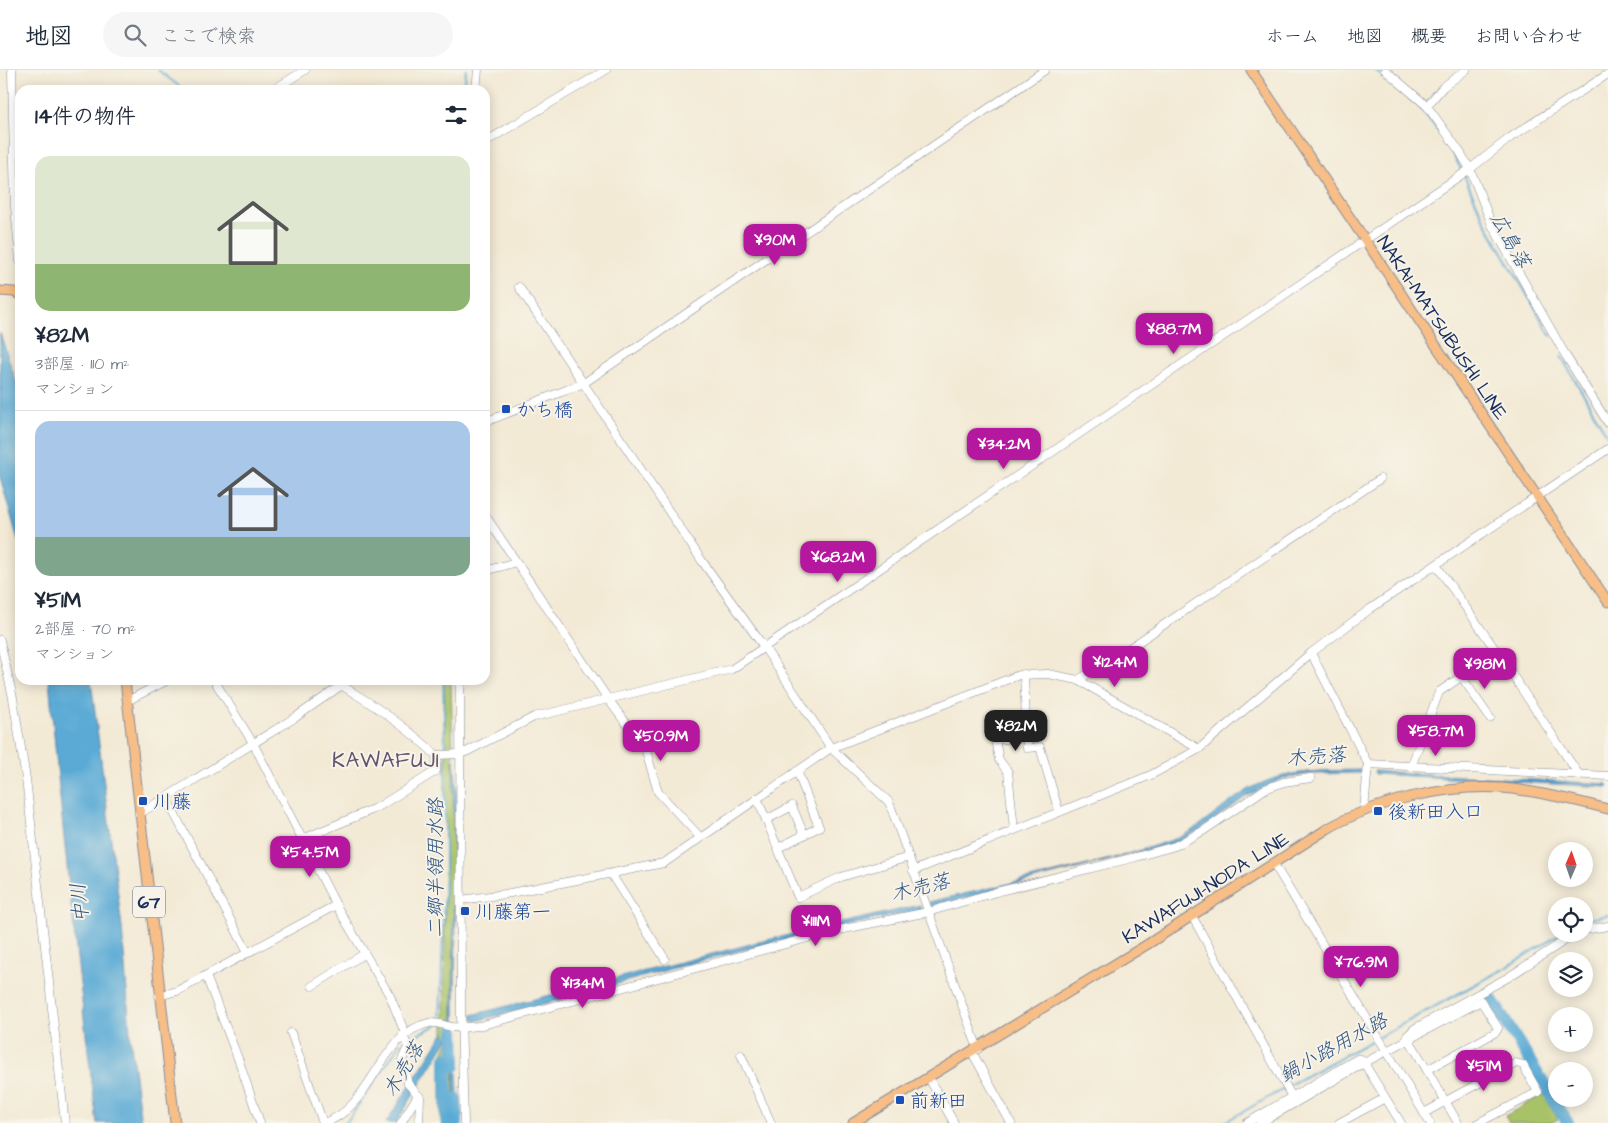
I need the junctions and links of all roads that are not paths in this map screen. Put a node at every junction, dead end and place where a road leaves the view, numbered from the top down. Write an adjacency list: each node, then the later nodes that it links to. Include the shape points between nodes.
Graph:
1 (12, 70): 15 (street)
2 (306, 70): 10 (street)
3 (478, 70): 11 (street)
4 (606, 70): 13 (street)
5 (1045, 70): 18 (street)
6 (1251, 70): 16 (main road, NAKAI-MATSUBUSHI LINE)
7 (1385, 70): 12 (street)
8 (1466, 70): 12 (street, via 1443,87)
9 (1608, 74): 14 (street, via 1511,137)
10 (281, 85)
11 (476, 85)
12 (1427, 106): 14 (street)
13 (490, 139)
14 (1466, 172): 16 (street); 20 (street, via 1566,356)
15 (15, 207)
16 (1365, 240): 23 (main road, NAKAI-MATSUBUSHI LINE); 30 (street)
17 (519, 287): 18 (street)
18 (584, 382): 19 (street); 30 (street, via 702,561)
19 (490, 420)
20 (1608, 423)
21 (1608, 449): 23 (street)
22 (1380, 479): 35 (street)
23 (1538, 497): 26 (street); 28 (main road, NAKAI-MATSUBUSHI LINE)
24 (490, 523): 25 (street)
25 (516, 562): 27 (street); 42 (street)
26 (1436, 565): 31 (street); 32 (street)
27 (490, 570)
28 (1608, 602)
29 (0, 640): 103 (street, via 14,698 26,779)
30 (764, 647): 42 (street, via 725,673); 47 (street)
31 (1497, 652): 34 (street); 54 (street)
32 (1310, 653): 48 (street); 51 (street)
33 (1024, 674): 35 (street, via 1048,674); 45 (street); 47 (street)
34 (1462, 676): 44 (street); 52 (street, via 1439,692)
35 (1078, 680): 48 (street)
36 (125, 685): 43 (main road, 67)
37 (158, 685): 43 (street)
38 (217, 685): 46 (street)
39 (336, 685): 46 (street, via 296,717)
40 (342, 685): 50 (street, via 378,707)
41 (460, 685): 49 (street)
42 (608, 699): 49 (street, via 534,717); 66 (street, via 644,744 658,792)
43 (127, 701): 62 (main road, 67)
44 (1490, 718)
45 (1027, 737): 60 (street, via 1027,748 1040,747); 64 (street, via 995,740 999,760 1008,772)
46 (253, 742): 57 (street); 67 (street)
47 (831, 748): 53 (street); 69 (street, via 889,802)
48 (1199, 749): 60 (street, via 1151,775)
49 (456, 754): 50 (street); 73 (street)
50 (437, 756): 67 (street, via 436,771 378,807)
51 (1368, 764): 52 (street); 61 (street)
52 (1411, 767): 54 (street)
53 (796, 770): 58 (street); 65 (street, via 819,827)
54 (1579, 775): 55 (street)
55 (1608, 776)
56 (1311, 778): 75 (street, via 1265,789 1175,846)
57 (166, 798): 62 (street); 80 (street)
58 (757, 798): 63 (street); 66 (street)
59 (1608, 810): 61 (main road, KAWAFUJI-NODA LINE, via 1524,791 1477,788 1416,797)
60 (1059, 812): 64 (street)
61 (1364, 812): 70 (main road, KAWAFUJI-NODA LINE, via 1327,829)
62 (139, 814): 85 (main road, 67)
63 (766, 820): 65 (street, via 792,806); 68 (street)
64 (1014, 829): 71 (street)
65 (804, 835): 68 (street)
66 (700, 837): 72 (street, via 664,862)
67 (302, 838): 74 (street)
68 (778, 848): 69 (street, via 798,897 841,877)
69 (909, 858): 71 (street)
70 (1274, 864): 76 (main road, KAWAFUJI-NODA LINE); 91 (street)
71 (913, 871): 75 (street)
72 (610, 874): 73 (street); 82 (street)
73 (461, 900): 86 (street)
74 (336, 905): 80 (street); 81 (street)
75 (928, 912): 86 (street, via 834,931 479,1026); 90 (street)
76 (1192, 916): 90 (main road, KAWAFUJI-NODA LINE); 97 (street)
77 (1608, 926): 78 (street)
78 (1593, 928)
79 (1563, 942): 89 (street, via 1507,978 1414,1029 1406,1036)
80 (248, 953): 83 (street)
81 (364, 954): 84 (street); 88 (street, via 390,996)
82 (665, 960)
83 (206, 976): 85 (street); 105 (street, via 240,1060)
84 (312, 986)
85 (159, 996): 104 (main road, 67)
86 (458, 1027): 88 (street, via 431,1023); 108 (street)
87 (291, 1034): 101 (street)
88 (404, 1034): 96 (street, via 408,1047 402,1060 408,1084); 101 (street, via 353,1103 342,1114)
89 (1408, 1039): 91 (street); 94 (street); 94 (street, via 1481,1001 1498,1028)
90 (975, 1050): 95 (main road, KAWAFUJI-NODA LINE); 112 (street)
91 (1386, 1051): 93 (street); 100 (street)
92 (741, 1055): 109 (street)
93 (1364, 1063): 97 (street, via 1358,1059); 98 (street); 102 (street)
94 (1426, 1070): 99 (street)
95 (928, 1078): 110 (main road, KAWAFUJI-NODA LINE); 111 (street)
96 (418, 1095): 106 (street); 107 (street)
97 (1292, 1097): 113 (street)
98 (1386, 1098): 114 (street); 115 (street)
99 (1444, 1100): 100 (street); 117 (street); 118 (street, via 1516,1063 1523,1065 1538,1092)
100 (1424, 1113): 116 (street)
101 (326, 1122)
102 (1265, 1122)
103 (65, 1123)
104 (175, 1123)
105 (260, 1123)
106 (401, 1123)
107 (419, 1123)
108 (464, 1123)
109 (772, 1123)
110 (853, 1123)
111 (954, 1123)
112 (1011, 1123)
113 (1247, 1123)
114 (1339, 1123)
115 (1401, 1123)
116 (1430, 1123)
117 (1458, 1123)
118 (1478, 1123)

